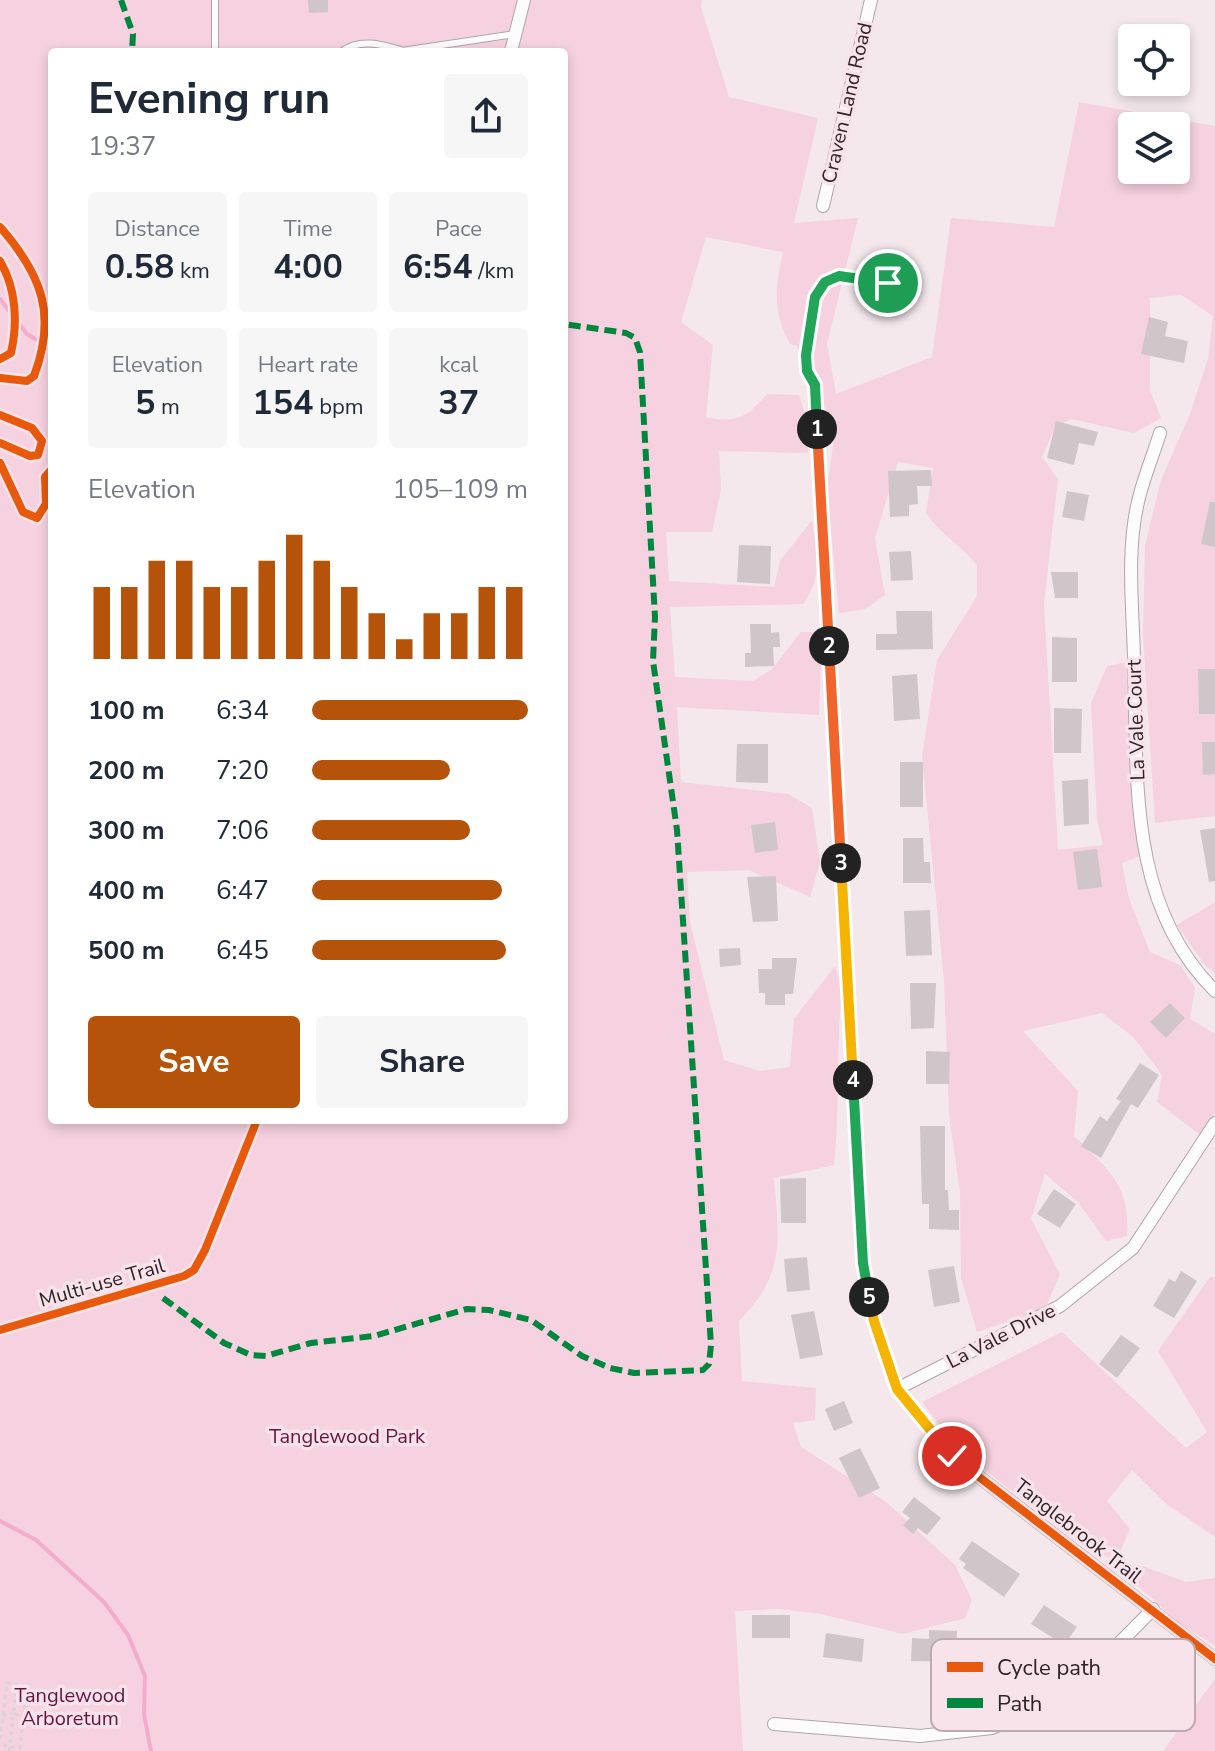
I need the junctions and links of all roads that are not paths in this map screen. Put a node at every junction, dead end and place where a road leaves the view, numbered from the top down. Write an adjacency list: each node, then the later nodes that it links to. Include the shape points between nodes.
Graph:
1 (215, 0): 5 (lane)
2 (524, 0): 4 (street)
3 (871, 0): 10 (street, Craven Land Road)
4 (515, 34): 8 (lane); 9 (street)
5 (215, 48)
6 (347, 48): 7 (lane, via 366,43)
7 (386, 48)
8 (419, 48)
9 (512, 48)
10 (823, 206)
11 (888, 283): 12 (lane, via 839,276 825,282 815,297 806,355)
12 (815, 385): 16 (street, Tanglebrook Trail, via 863,1263 874,1321)
13 (1160, 433): 14 (street, La Vale Court, via 1137,504 1132,575 1140,836 1158,904 1190,967)
14 (1215, 991)
15 (1215, 1123): 16 (street, La Vale Drive, via 1133,1248 1060,1306)
16 (897, 1389): 17 (street, Tanglebrook Trail, via 952,1456)
17 (1153, 1609): 18 (street); 19 (street, Tanglebrook Trail)
18 (1123, 1639)
19 (1190, 1639)
20 (1195, 1643): 21 (street, Tanglebrook Trail)
21 (1215, 1659)
22 (774, 1724): 23 (street, via 920,1736)
23 (965, 1731)

